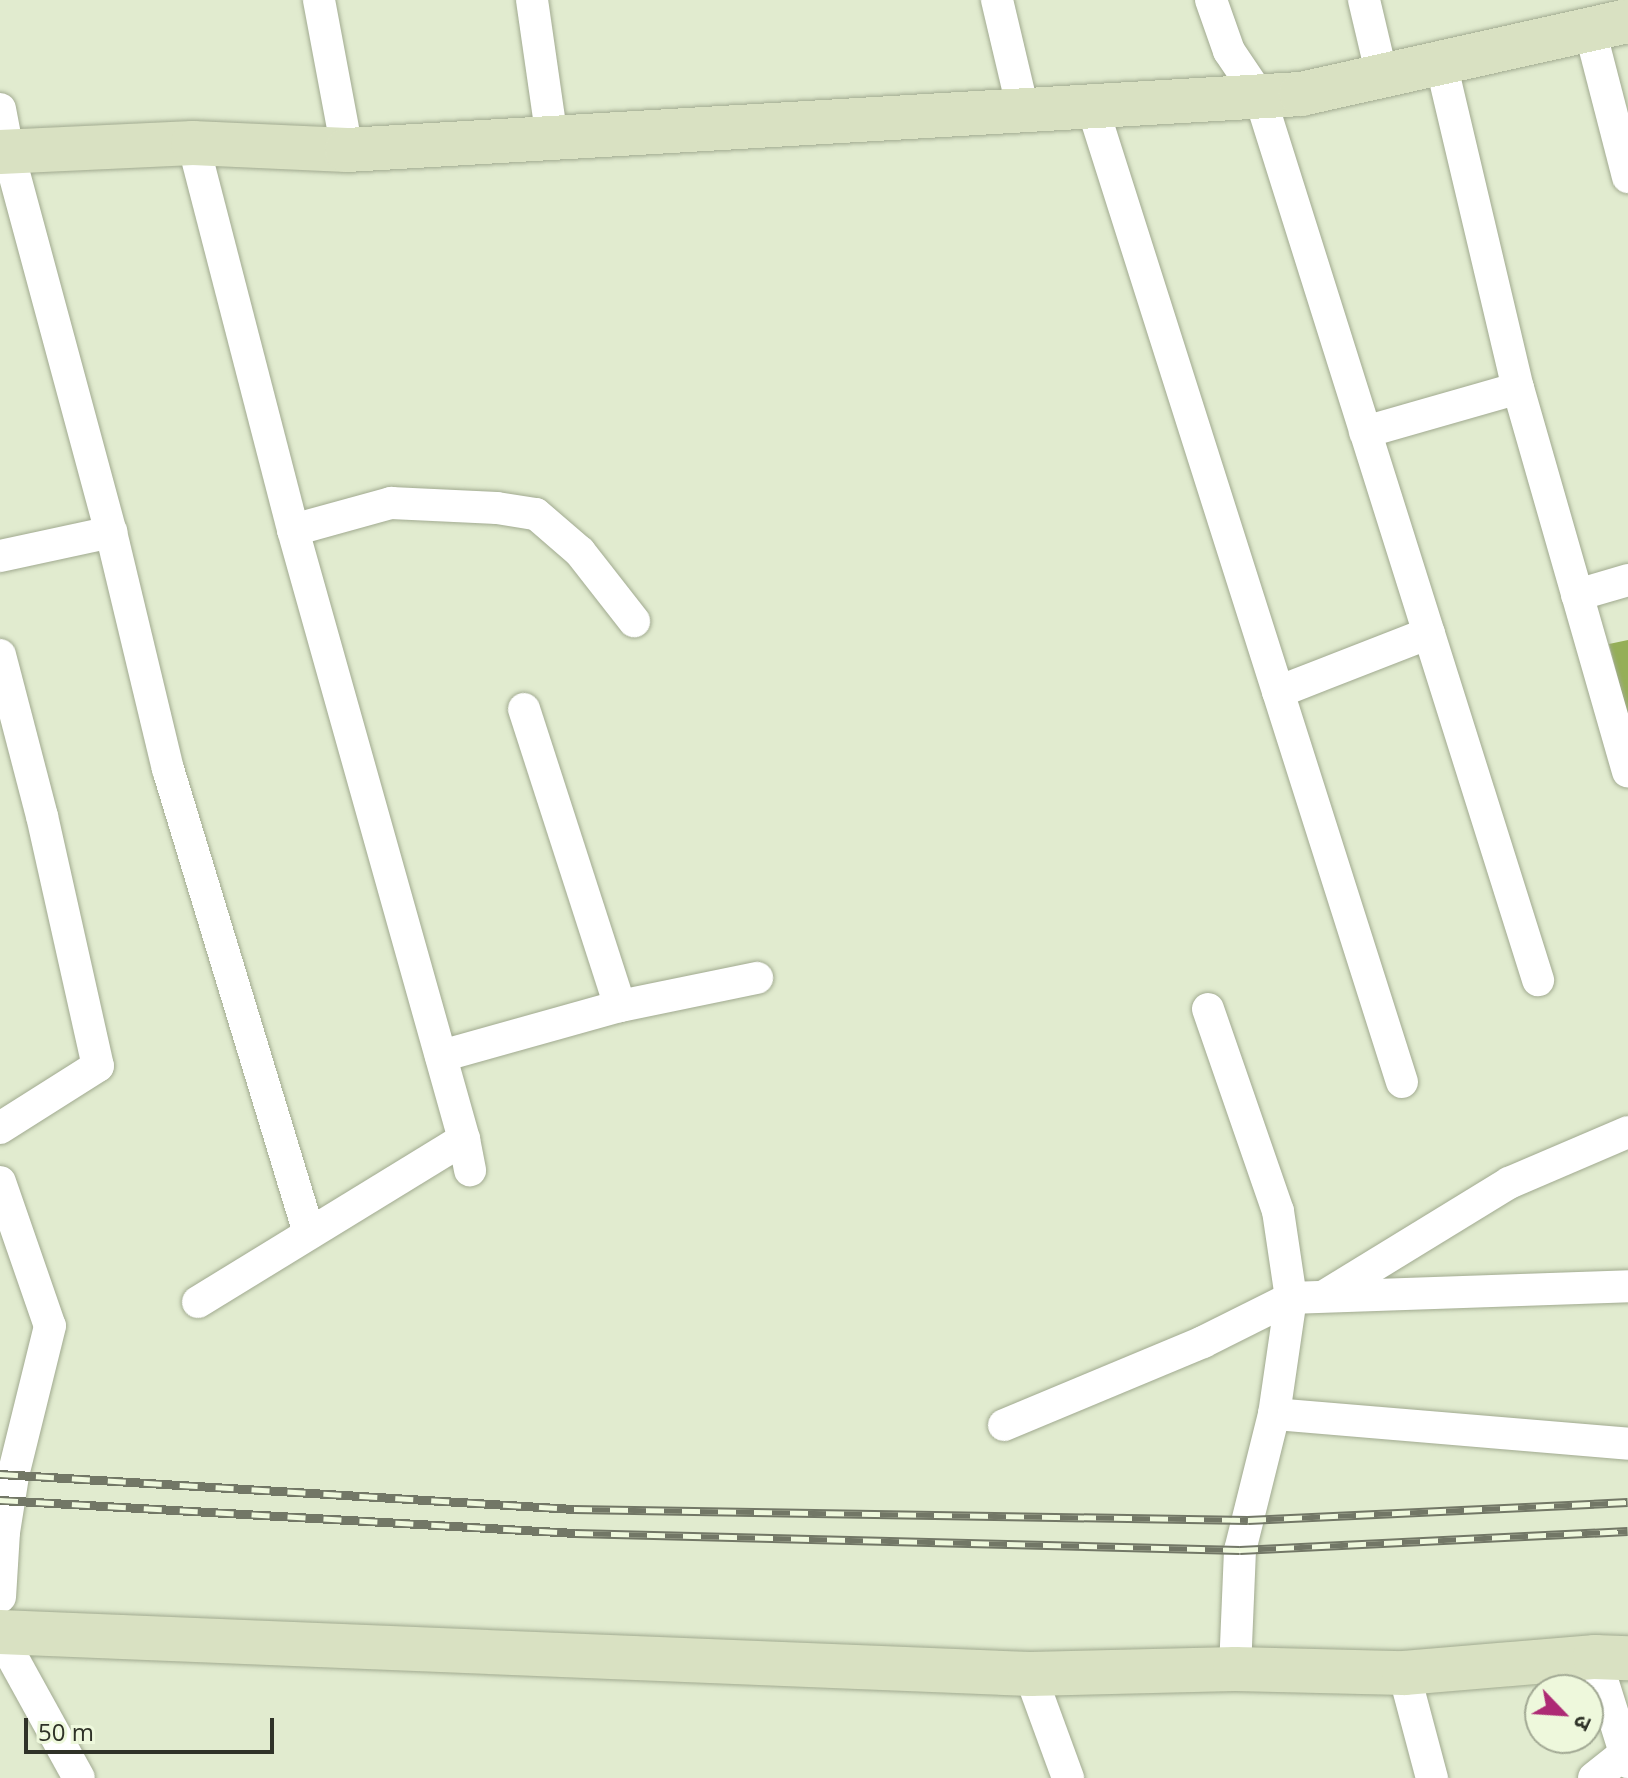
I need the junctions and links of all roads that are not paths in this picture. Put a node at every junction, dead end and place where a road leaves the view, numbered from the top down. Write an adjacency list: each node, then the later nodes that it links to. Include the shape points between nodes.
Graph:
1 (319, 0): 15 (street)
2 (532, 0): 13 (street)
3 (997, 0): 12 (street)
4 (1211, 0): 9 (street, via 1229,51)
5 (1364, 0): 8 (street)
6 (1609, 25): 7 (street); 17 (street)
7 (1441, 63): 8 (street); 18 (street)
8 (1382, 76): 9 (street)
9 (1260, 97): 10 (street); 19 (street)
10 (1092, 106): 12 (street); 28 (street)
11 (0, 109): 16 (street)
12 (1023, 110): 13 (street)
13 (552, 138): 15 (street)
14 (193, 143): 15 (street); 16 (street); 20 (street)
15 (347, 150)
16 (4, 151): 21 (street)
17 (1628, 177)
18 (1518, 388): 19 (street); 24 (street)
19 (1365, 432): 26 (street)
20 (293, 530): 25 (street, via 391,503 536,514 580,552); 35 (street)
21 (111, 532): 22 (street); 42 (street, via 168,769)
22 (0, 556)
23 (1628, 580): 24 (street)
24 (1577, 595): 30 (street)
25 (634, 621)
26 (1429, 633): 28 (street); 32 (street)
27 (0, 655): 37 (street, via 98,1066)
28 (1278, 692): 36 (street)
29 (524, 709): 33 (street)
30 (1628, 772)
31 (757, 978): 33 (street)
32 (1538, 980)
33 (620, 1006): 35 (street)
34 (1208, 1009): 45 (street, via 1278,1211)
35 (441, 1056): 39 (street)
36 (1402, 1082)
37 (0, 1128)
38 (1628, 1132): 44 (street, via 1509,1183)
39 (464, 1139): 40 (street); 42 (street)
40 (470, 1170)
41 (0, 1182): 50 (street, via 50,1326 13,1476)
42 (309, 1233): 46 (street)
43 (1628, 1286): 44 (street)
44 (1324, 1297): 45 (street)
45 (1291, 1298): 47 (street); 48 (street, via 1203,1342)
46 (198, 1302)
47 (1274, 1414): 49 (street); 53 (street, via 1240,1550)
48 (1004, 1425)
49 (1628, 1444)
50 (0, 1597)
51 (0, 1634): 55 (street); 57 (street)
52 (1612, 1658): 54 (street); 56 (street)
53 (1235, 1669): 54 (street); 55 (street)
54 (1404, 1673): 59 (street)
55 (1030, 1674): 58 (street)
56 (1627, 1755): 60 (street)
57 (79, 1778)
58 (1068, 1778)
59 (1432, 1778)
60 (1594, 1778)

